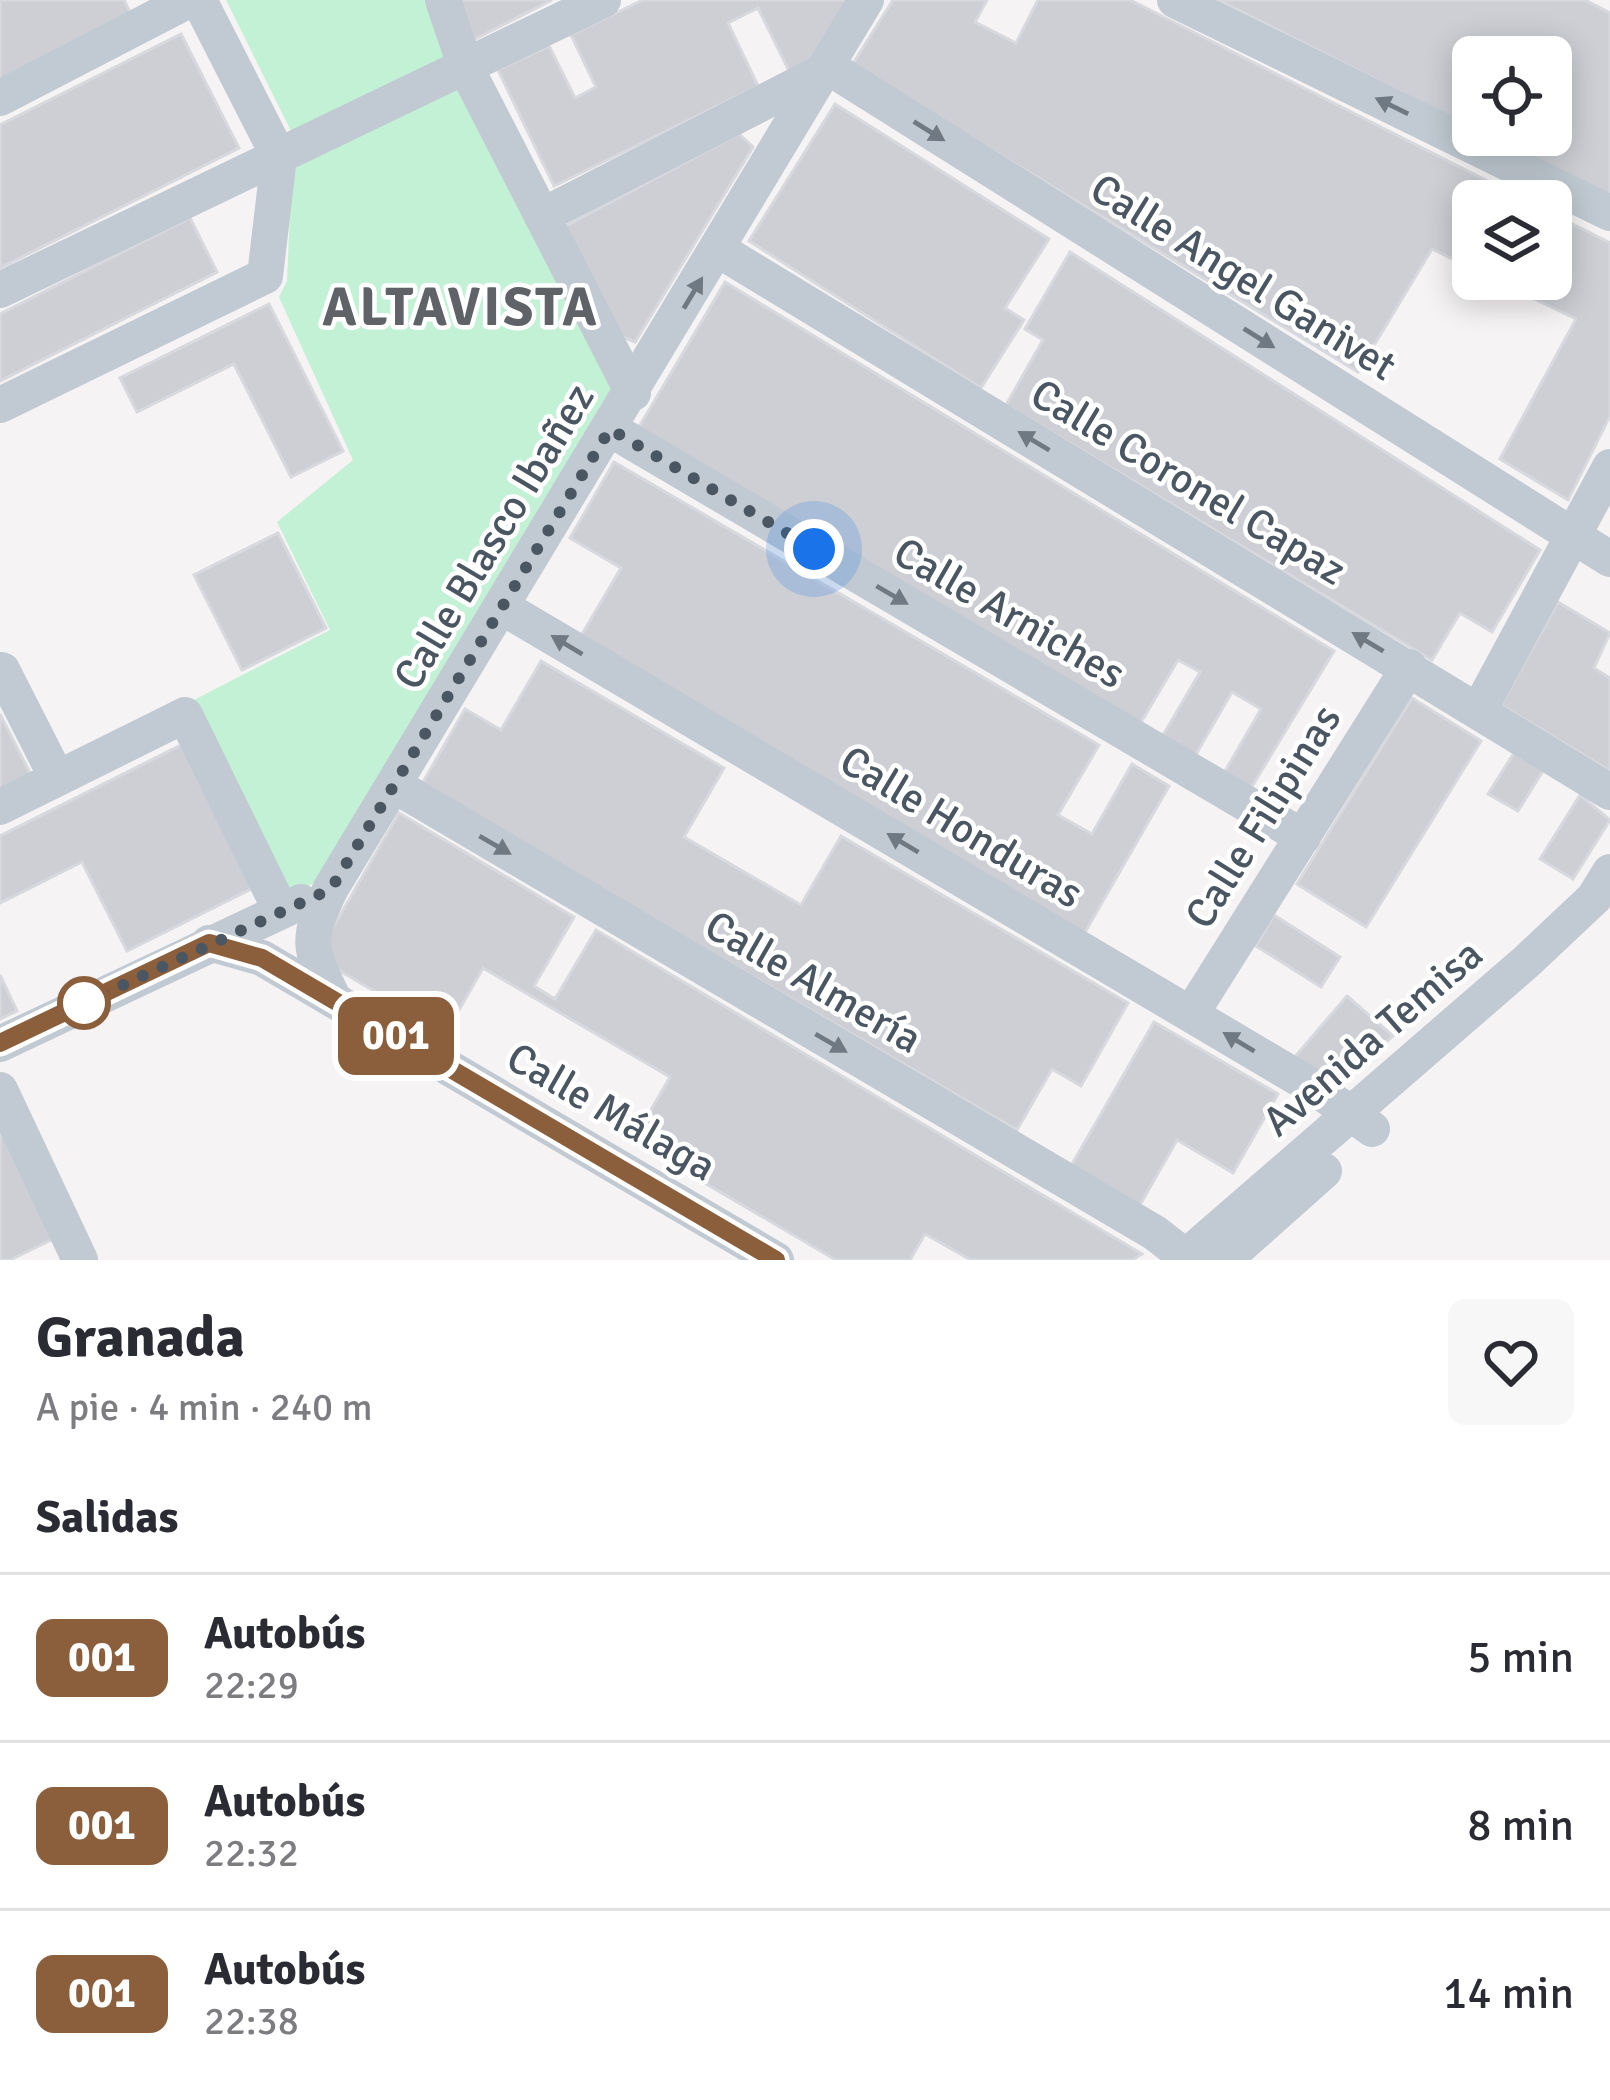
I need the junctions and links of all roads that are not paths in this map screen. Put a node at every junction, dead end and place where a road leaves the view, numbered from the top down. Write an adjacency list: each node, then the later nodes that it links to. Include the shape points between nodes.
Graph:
1 (189, 0): 9 (street)
2 (199, 0): 10 (street)
3 (443, 0): 7 (street)
4 (603, 0): 7 (street)
5 (866, 0): 8 (street, Calle Blasco Ibañez)
6 (1174, 0): 11 (street, one-way to 6)
7 (466, 68): 10 (street); 12 (street)
8 (830, 68): 12 (street); 13 (street, Calle Blasco Ibañez); 19 (street, Calle Angel Ganivet, one-way to 19)
9 (0, 98)
10 (278, 157): 14 (street); 16 (street, via 265,276)
11 (1610, 213)
12 (542, 216): 15 (street)
13 (718, 250): 15 (street, Calle Blasco Ibañez, one-way to 13); 22 (street, Calle Coronel Capaz, one-way to 13)
14 (0, 290)
15 (633, 393): 17 (street, Calle Blasco Ibañez)
16 (0, 405)
17 (610, 429): 21 (street, Calle Blasco Ibañez); 29 (street, Calle Arniches, one-way to 29)
18 (1610, 467): 19 (street)
19 (1573, 537): 20 (street, Calle Angel Ganivet); 24 (street)
20 (1610, 560)
21 (502, 607): 26 (street, Calle Blasco Ibañez); 36 (street, Calle Honduras, one-way to 21)
22 (1409, 667): 24 (street, Calle Coronel Capaz); 29 (street, Calle Filipinas)
23 (2, 670): 25 (street)
24 (1479, 710): 27 (street, Calle Coronel Capaz)
25 (57, 778): 28 (street); 32 (street, via 185,715)
26 (394, 785): 31 (street, Calle Blasco Ibañez); 41 (street, Calle Almería, one-way to 41, via 1134,1221)
27 (1610, 793)
28 (0, 807)
29 (1303, 837): 36 (street, Calle Filipinas)
30 (1610, 872): 39 (street, Avenida Temisa, via 1594,898)
31 (331, 889): 32 (street); 35 (street, Calle Blasco Ibañez, via 310,949)
32 (281, 911): 34 (street)
33 (1610, 915): 39 (street, Avenida Temisa)
34 (209, 943): 35 (street, Calle Málaga, via 262,958); 37 (street)
35 (334, 1000): 42 (street, Calle Málaga)
36 (1191, 1013): 39 (street, Calle Honduras, one-way to 36)
37 (0, 1043)
38 (0, 1090): 40 (street)
39 (1362, 1122): 41 (street, Avenida Temisa); 43 (street, Avenida Temisa)
40 (72, 1257)
41 (1184, 1259)
42 (776, 1260)
43 (1224, 1260)

